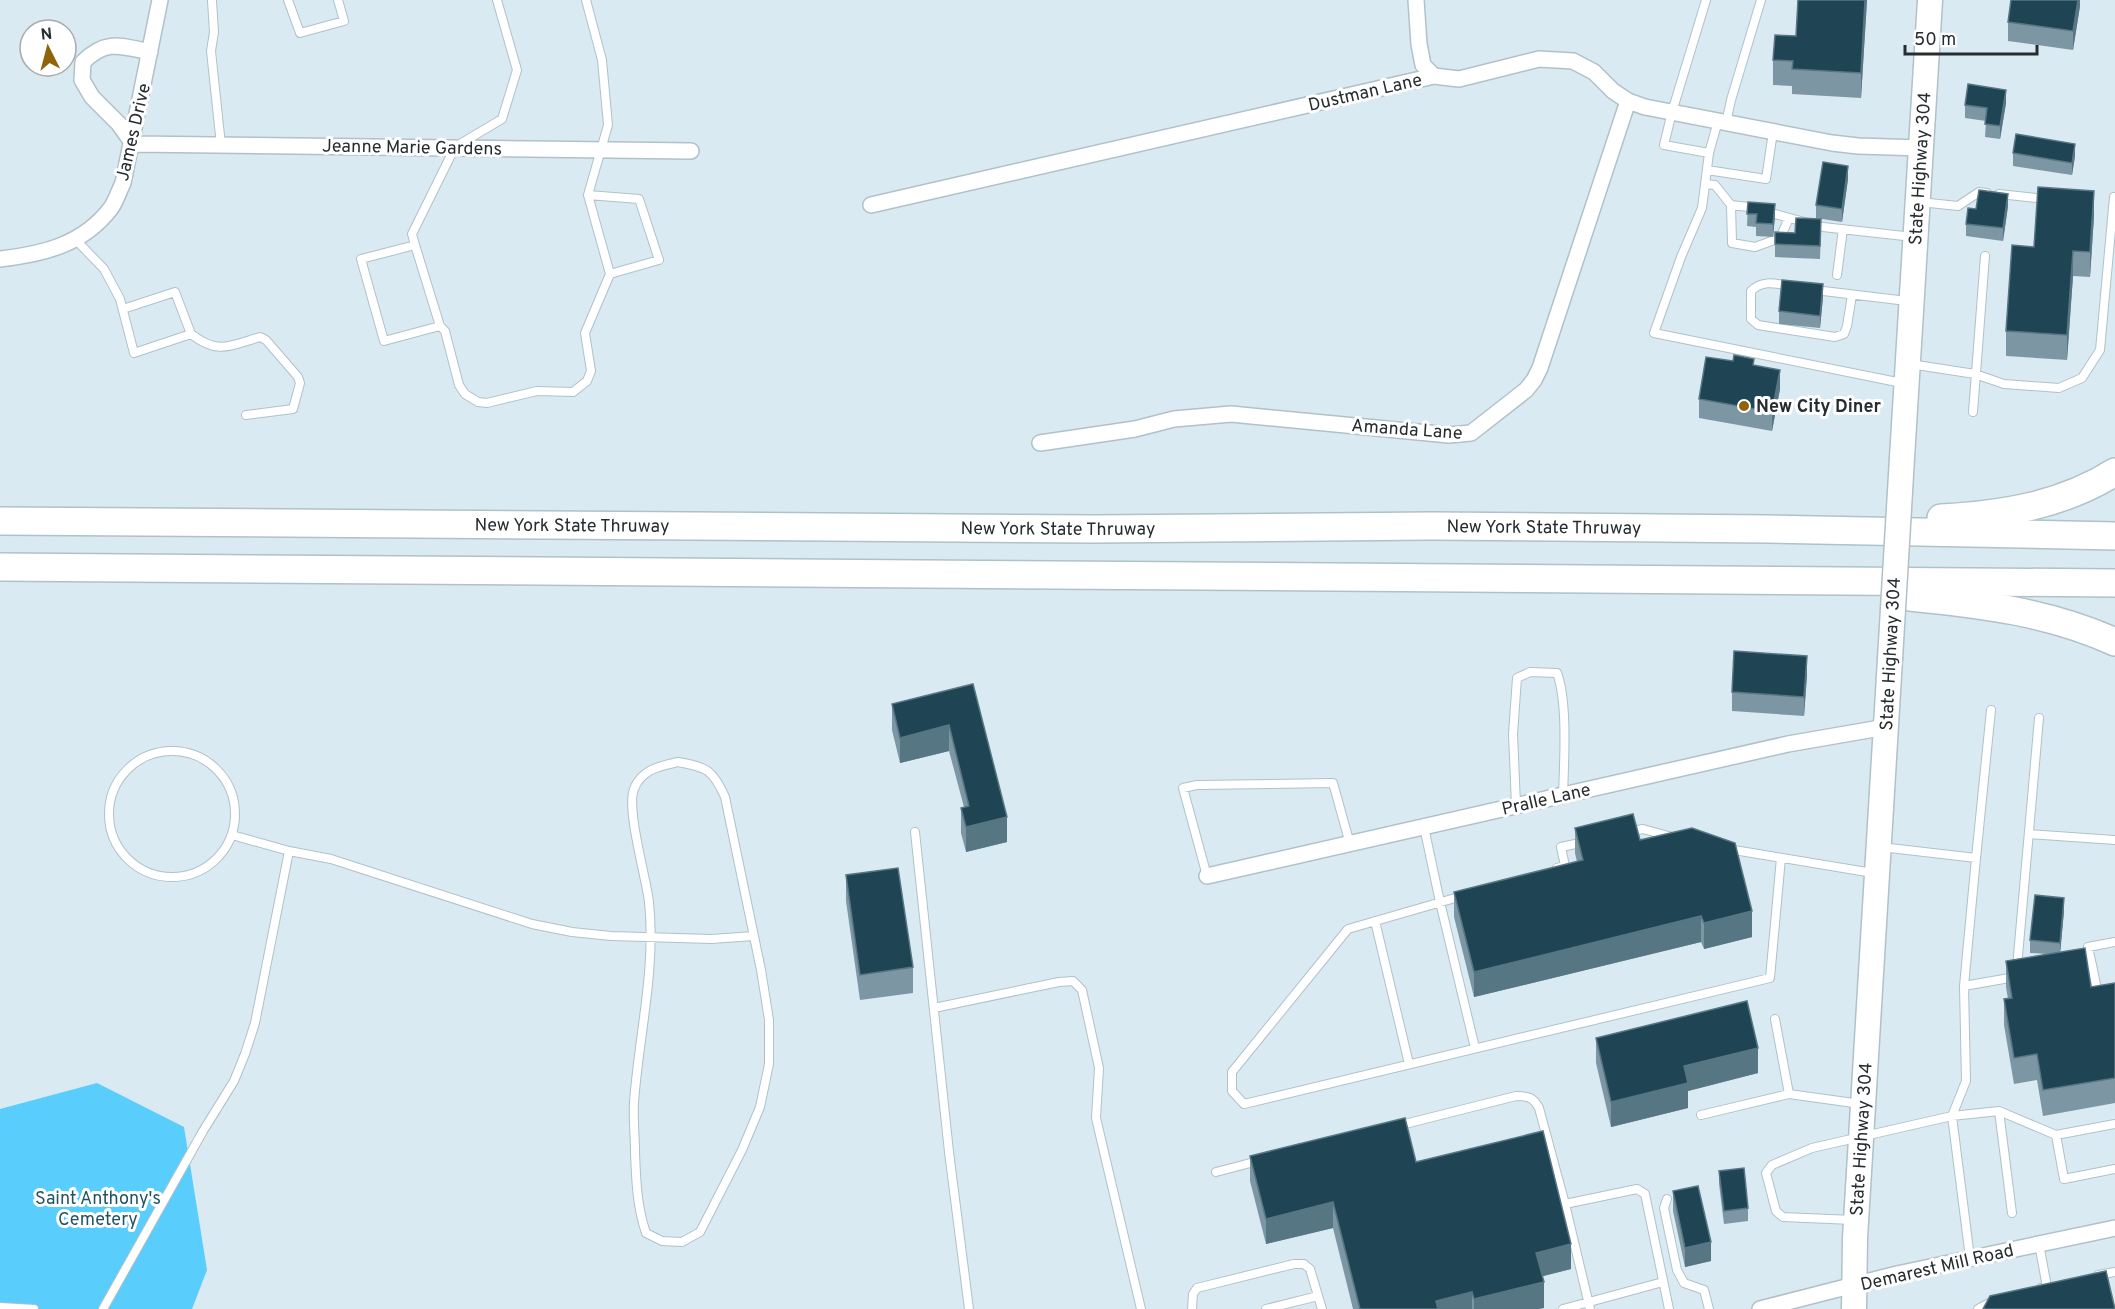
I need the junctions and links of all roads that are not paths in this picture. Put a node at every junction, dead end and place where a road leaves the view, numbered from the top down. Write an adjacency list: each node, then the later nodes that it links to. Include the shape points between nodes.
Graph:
1 (160, 0): 11 (street, James Drive)
2 (211, 0): 18 (lane, via 211,51)
3 (288, 0): 4 (lane, via 300,33 344,21)
4 (338, 0)
5 (497, 0): 19 (lane, via 517,70 502,119)
6 (586, 0): 21 (lane, via 602,60 608,125)
7 (1416, 0): 12 (street, via 1419,44 1424,65)
8 (1706, 0): 14 (lane)
9 (1761, 0): 15 (lane)
10 (1930, 0): 20 (main road, State Highway 304)
11 (150, 52): 17 (street, James Drive); 17 (street, via 115,45 95,51 83,62 82,80 92,97 120,124)
12 (1434, 76): 13 (street, Dustman Lane, via 1459,79 1539,59 1574,61 1594,72); 30 (street, Dustman Lane)
13 (1628, 101): 14 (street, Dustman Lane); 52 (street, Amanda Lane, via 1540,368 1526,390 1471,433 1449,435 1230,414 1174,419)
14 (1672, 112): 15 (street, Dustman Lane); 23 (lane, via 1664,145)
15 (1722, 122): 16 (street, Dustman Lane); 23 (lane)
16 (1773, 132): 20 (street, Dustman Lane, via 1858,146); 24 (lane, via 1766,179)
17 (132, 144): 18 (street, Jeanne Marie Gardens); 34 (street, James Drive, via 123,183 111,208)
18 (221, 145): 19 (street, Jeanne Marie Gardens)
19 (455, 147): 21 (street, Jeanne Marie Gardens); 36 (lane, via 412,234)
20 (1921, 148): 29 (main road, State Highway 304)
21 (600, 150): 22 (street, Jeanne Marie Gardens); 26 (lane)
22 (691, 151)
23 (1709, 153): 24 (lane)
24 (1707, 170): 25 (lane)
25 (1706, 184): 31 (lane, via 1715,185); 48 (lane, via 1702,208 1654,333)
26 (588, 195): 39 (lane); 39 (lane, via 639,199 659,260)
27 (2114, 197): 49 (lane, via 2100,350 2082,378 2059,388 2004,384)
28 (2053, 200): 29 (lane, via 1979,192 1958,206)
29 (1918, 202): 35 (main road, State Highway 304)
30 (871, 205)
31 (1731, 205): 32 (lane); 32 (lane, via 1732,243 1755,247 1780,238)
32 (1789, 218): 33 (lane)
33 (1843, 229): 35 (lane); 40 (lane)
34 (75, 238): 38 (street, James Drive, via 34,255); 45 (lane, via 104,269)
35 (1916, 238): 44 (main road, State Highway 304)
36 (416, 245): 46 (lane); 46 (lane, via 361,259 384,341)
37 (1985, 255): 49 (lane)
38 (0, 259)
39 (610, 274): 46 (lane, via 585,333 591,371 587,381 573,392 537,391 487,403 470,399 459,385 445,331)
40 (1837, 275)
41 (1798, 287): 43 (lane, via 1766,283 1756,286 1751,291 1751,319 1758,325 1835,337 1844,334)
42 (1809, 289): 43 (lane)
43 (1852, 295): 44 (lane)
44 (1912, 302): 48 (main road, State Highway 304)
45 (123, 309): 47 (lane, via 175,292); 47 (lane, via 134,353)
46 (440, 326)
47 (190, 334): 51 (lane, via 205,345 223,348 260,337 298,377 293,409)
48 (1908, 374): 49 (lane); 63 (main road, State Highway 304, bridge)
49 (1975, 374): 50 (lane)
50 (1973, 412)
51 (246, 415)
52 (1040, 443)
53 (2115, 472): 55 (highway, via 2071,495 2013,511)
54 (0, 521): 55 (highway, New York State Thruway, via 1083,529)
55 (1769, 529): 56 (highway, New York State Thruway)
56 (2115, 536)
57 (0, 567): 58 (highway)
58 (1748, 580): 59 (highway); 60 (highway, via 2011,609 2074,625)
59 (2115, 583)
60 (2115, 642)
61 (1991, 710): 79 (lane)
62 (2040, 718): 69 (lane)
63 (1886, 727): 64 (street, Pralle Lane, via 1788,744); 75 (main road, State Highway 304)
64 (1563, 795): 65 (street, Pralle Lane); 65 (lane, via 1562,686 1557,673 1530,672 1517,678 1513,734)
65 (1516, 806): 66 (street, Pralle Lane)
66 (1424, 826): 74 (street, Pralle Lane); 84 (lane)
67 (915, 832): 95 (lane)
68 (1623, 833): 71 (lane, via 1643,829)
69 (2029, 834): 73 (lane); 92 (lane)
70 (232, 836): 70 (lane, via 236,810 231,790 221,773 186,752 166,751 145,757 127,769 114,787 108,807 110,829 118,849 133,865 152,875 174,878 194,874 212,864); 77 (lane)
71 (1677, 838)
72 (1592, 840): 80 (lane, via 1561,847 1565,866)
73 (2115, 840)
74 (1350, 843): 82 (street, Pralle Lane); 82 (lane, via 1333,783 1183,788)
75 (1879, 846): 79 (lane); 81 (main road, State Highway 304)
76 (1723, 848): 78 (lane)
77 (289, 851): 86 (lane, via 331,860 532,924 611,936); 130 (lane, via 246,1054)
78 (1781, 858): 81 (lane); 97 (lane, via 1770,978)
79 (1976, 858): 93 (lane)
80 (1553, 869)
81 (1877, 873): 100 (main road, State Highway 304)
82 (1207, 876)
83 (1474, 892): 84 (lane)
84 (1440, 902): 85 (lane); 97 (lane)
85 (1375, 921): 98 (lane); 98 (lane, via 1348,929 1232,1071 1232,1091 1244,1104)
86 (650, 936): 87 (lane); 87 (lane, via 649,902 632,810 633,791 643,774 678,762 698,765 716,777 721,787); 87 (lane, via 651,970 634,1103 636,1184 646,1233 662,1241 682,1242 700,1232 760,1107 769,1064 769,1020)
87 (754, 936)
88 (2115, 942): 89 (lane, via 2088,947)
89 (2091, 965): 90 (lane); 94 (lane, via 2099,1001)
90 (2070, 969)
91 (2027, 976): 92 (lane)
92 (2016, 977): 93 (lane)
93 (1964, 986): 103 (lane, via 1966,1081)
94 (2107, 1000)
95 (934, 1008): 131 (lane); 132 (lane, via 1059,982 1073,981 1082,990 1100,1068 1096,1118)
96 (1774, 1019): 99 (lane)
97 (1475, 1048): 98 (lane)
98 (1409, 1064)
99 (1789, 1094): 100 (lane); 102 (lane)
100 (1863, 1104): 107 (main road, State Highway 304)
101 (1999, 1111): 103 (lane); 106 (lane); 113 (lane)
102 (1701, 1115)
103 (1952, 1116): 107 (lane); 117 (lane)
104 (2115, 1124): 106 (lane)
105 (1389, 1128): 112 (lane, via 1516,1096 1534,1099)
106 (2056, 1135): 109 (lane, via 2064,1179)
107 (1861, 1136): 114 (main road, State Highway 304); 114 (lane, via 1812,1148 1772,1165 1766,1173 1776,1211 1783,1217)
108 (1262, 1160): 110 (lane)
109 (2115, 1169)
110 (1216, 1172)
111 (1667, 1198): 138 (lane, via 1664,1208 1677,1270 1684,1283 1704,1290)
112 (1566, 1204): 120 (lane, via 1641,1190); 127 (lane)
113 (2012, 1213)
114 (1856, 1220): 125 (main road, State Highway 304)
115 (2115, 1228): 116 (street, Demarest Mill Road)
116 (2038, 1244): 117 (street, Demarest Mill Road); 122 (lane)
117 (1970, 1258): 125 (street, Demarest Mill Road, via 1897,1274)
118 (2115, 1272): 119 (lane)
119 (2092, 1277)
120 (1663, 1282): 127 (lane); 137 (lane)
121 (2058, 1284): 122 (lane)
122 (2047, 1287): 123 (lane)
123 (2035, 1290)
124 (1318, 1296): 133 (lane, via 1310,1269 1305,1264 1294,1264 1197,1288); 134 (lane); 135 (lane)
125 (1854, 1297): 139 (street, Demarest Mill Road)
126 (2001, 1298): 140 (lane)
127 (1589, 1305): 136 (lane)
128 (0, 1307): 129 (lane)
129 (34, 1309)
130 (104, 1309)
131 (969, 1309)
132 (1141, 1309)
133 (1192, 1309)
134 (1266, 1309)
135 (1322, 1309)
136 (1563, 1309)
137 (1669, 1309)
138 (1709, 1309)
139 (1760, 1309)
140 (1978, 1309)

